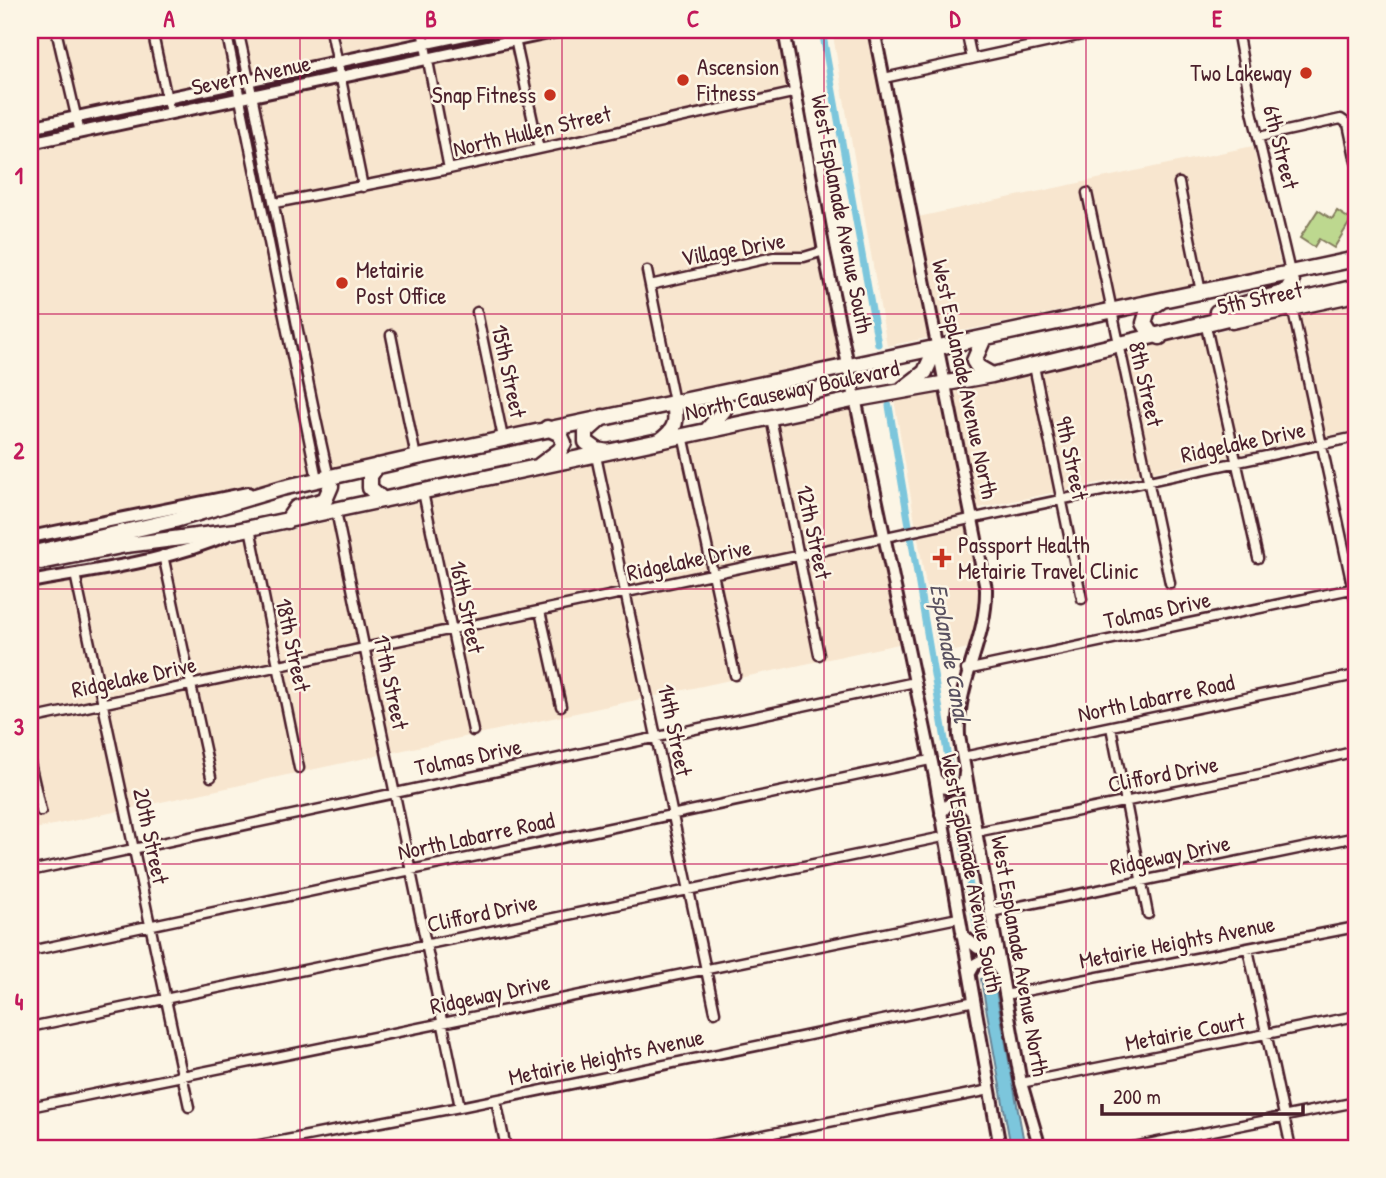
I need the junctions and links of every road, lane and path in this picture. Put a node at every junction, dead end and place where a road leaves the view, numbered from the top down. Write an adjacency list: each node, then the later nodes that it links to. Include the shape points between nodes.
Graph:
1 (56, 30): 29 (street)
2 (152, 30): 26 (street)
3 (226, 30): 23 (street)
4 (238, 30): 23 (street)
5 (331, 30): 20 (street)
6 (422, 30): 17 (street)
7 (488, 30): 17 (main road, Severn Avenue)
8 (563, 30): 15 (main road, Severn Avenue)
9 (784, 30): 24 (main road, West Esplanade Avenue South)
10 (874, 30): 22 (main road, West Esplanade Avenue North)
11 (966, 30): 19 (street)
12 (1058, 30): 16 (street)
13 (1105, 30): 16 (street)
14 (1237, 30): 32 (street, 6th Street)
15 (514, 35): 18 (main road, Severn Avenue); 34 (street)
16 (1060, 39): 19 (street)
17 (424, 43): 18 (street); 20 (main road, Severn Avenue)
18 (427, 59): 21 (main road, Severn Avenue); 36 (street)
19 (972, 59): 22 (street)
20 (337, 62): 21 (street); 23 (main road, Severn Avenue)
21 (341, 77): 25 (main road, Severn Avenue); 38 (street)
22 (884, 78): 58 (main road, West Esplanade Avenue North)
23 (244, 82): 25 (street); 26 (main road, Severn Avenue); 27 (street)
24 (797, 92): 34 (street, North Hullen Street); 41 (main road, West Esplanade Avenue South)
25 (254, 96): 27 (main road, Severn Avenue); 40 (street)
26 (167, 98): 28 (street); 29 (main road, Severn Avenue)
27 (242, 99): 28 (main road, Severn Avenue); 82 (street, via 295,378)
28 (170, 113): 31 (main road, Severn Avenue)
29 (76, 118): 30 (main road, Severn Avenue); 31 (street)
30 (30, 127)
31 (79, 133): 33 (main road, Severn Avenue)
32 (1259, 136): 35 (street, via 1341,119 1348,124); 44 (street, 6th Street)
33 (30, 143)
34 (540, 149): 36 (street, North Hullen Street)
35 (1356, 162)
36 (449, 170): 38 (street, North Hullen Street)
37 (1179, 183): 47 (street)
38 (363, 187): 40 (street, North Hullen Street)
39 (1087, 193): 50 (street, 8th Street)
40 (275, 203): 82 (street)
41 (824, 251): 45 (street, Village Drive, via 804,257 774,257); 59 (main road, West Esplanade Avenue South)
42 (1356, 259): 44 (highway, North Causeway Boulevard)
43 (647, 271): 45 (street)
44 (1290, 272): 47 (highway, North Causeway Boulevard); 53 (highway, via 1292,286 1286,292 1221,308)
45 (650, 285): 66 (street)
46 (1356, 288): 53 (highway, North Causeway Boulevard)
47 (1201, 292): 49 (highway, North Causeway Boulevard)
48 (1356, 297): 51 (street, 5th Street)
49 (1162, 300): 50 (highway, North Causeway Boulevard); 55 (highway, via 1148,310 1143,323 1150,333)
50 (1110, 311): 56 (highway, North Causeway Boulevard); 57 (street, 8th Street)
51 (1293, 311): 53 (street, 5th Street); 75 (street)
52 (477, 312): 73 (street, 15th Street)
53 (1206, 325): 55 (highway, North Causeway Boulevard); 79 (street)
54 (391, 335): 78 (street)
55 (1165, 336): 57 (highway, North Causeway Boulevard)
56 (984, 338): 58 (highway, North Causeway Boulevard); 61 (highway, via 974,361)
57 (1118, 347): 60 (highway, North Causeway Boulevard); 83 (street, 8th Street)
58 (936, 348): 59 (highway, North Causeway Boulevard); 62 (main road, West Esplanade Avenue North); 63 (highway, via 925,372)
59 (850, 366): 64 (highway, North Causeway Boulevard); 65 (main road, West Esplanade Avenue South)
60 (1034, 366): 61 (highway, North Causeway Boulevard); 87 (street, 9th Street)
61 (992, 375): 62 (highway, North Causeway Boulevard)
62 (943, 383): 63 (highway, North Causeway Boulevard); 89 (main road, West Esplanade Avenue North)
63 (900, 391): 65 (highway, North Causeway Boulevard)
64 (721, 393): 66 (highway, North Causeway Boulevard); 70 (highway, via 724,410)
65 (857, 399): 68 (highway, North Causeway Boulevard); 93 (main road, West Esplanade Avenue South)
66 (674, 402): 67 (highway, North Causeway Boulevard); 74 (highway, via 674,428)
67 (604, 416): 69 (highway, North Causeway Boulevard); 76 (highway, via 586,432 586,442)
68 (771, 418): 70 (highway, North Causeway Boulevard); 96 (street, 12th Street)
69 (547, 428): 73 (highway, North Causeway Boulevard); 81 (highway, via 560,434 564,443)
70 (706, 430): 71 (highway, North Causeway Boulevard)
71 (683, 435): 74 (highway, North Causeway Boulevard); 100 (street)
72 (1356, 437): 75 (street, Ridgelake Drive)
73 (503, 438): 78 (highway, North Causeway Boulevard)
74 (660, 441): 76 (highway, North Causeway Boulevard)
75 (1322, 445): 79 (street, Ridgelake Drive); 103 (street)
76 (611, 453): 77 (highway, North Causeway Boulevard)
77 (596, 456): 81 (highway, North Causeway Boulevard); 104 (street, 14th Street)
78 (416, 457): 80 (highway, North Causeway Boulevard)
79 (1238, 463): 83 (street, Ridgelake Drive); 97 (street)
80 (377, 466): 82 (highway, North Causeway Boulevard); 86 (highway, via 370,476 370,488)
81 (536, 468): 85 (highway, North Causeway Boulevard)
82 (323, 478): 84 (highway, North Causeway Boulevard); 90 (highway, via 331,486 325,500 296,508)
83 (1148, 482): 87 (street, Ridgelake Drive); 102 (street, 8th Street)
84 (282, 488): 92 (main road, North Causeway Boulevard); 94 (highway, North Causeway Boulevard, via 175,520)
85 (423, 492): 86 (highway, North Causeway Boulevard); 108 (street, 16th Street)
86 (383, 500): 88 (highway, North Causeway Boulevard)
87 (1062, 500): 89 (street, Ridgelake Drive); 105 (street, 9th Street)
88 (336, 510): 90 (highway, North Causeway Boulevard); 109 (street, 17th Street)
89 (973, 519): 93 (street, Ridgelake Drive); 112 (main road, West Esplanade Avenue North, via 986,614)
90 (287, 521): 91 (highway, North Causeway Boulevard)
91 (243, 530): 95 (main road, North Causeway Boulevard); 98 (highway, North Causeway Boulevard, via 126,545); 111 (street, 18th Street)
92 (30, 537)
93 (890, 537): 96 (street, Ridgelake Drive); 115 (main road, West Esplanade Avenue South)
94 (30, 554)
95 (163, 555): 99 (main road, North Causeway Boulevard); 116 (street)
96 (799, 556): 100 (street, Ridgelake Drive); 110 (street, 12th Street)
97 (1258, 558)
98 (30, 564)
99 (75, 574): 101 (main road, North Causeway Boulevard); 117 (street, 20th Street)
100 (712, 574): 104 (street, Ridgelake Drive); 113 (street)
101 (30, 582)
102 (1170, 583)
103 (1355, 589): 106 (street); 112 (street, Tolmas Drive)
104 (625, 593): 107 (street, Ridgelake Drive); 122 (street, 14th Street)
105 (1082, 598)
106 (1356, 604)
107 (540, 611): 108 (street, Ridgelake Drive); 118 (street)
108 (452, 630): 109 (street, Ridgelake Drive); 121 (street, 16th Street)
109 (365, 648): 111 (street, Ridgelake Drive); 131 (street, 17th Street)
110 (819, 655)
111 (278, 666): 116 (street, Ridgelake Drive); 127 (street, 18th Street)
112 (966, 670): 124 (main road, West Esplanade Avenue North, via 958,718)
113 (735, 675)
114 (1356, 675): 120 (street, North Labarre Road)
115 (915, 682): 122 (street, Tolmas Drive); 125 (main road, West Esplanade Avenue South)
116 (191, 684): 117 (street, Ridgelake Drive); 129 (street)
117 (103, 704): 119 (street, Ridgelake Drive); 140 (street, 20th Street)
118 (561, 706)
119 (30, 719)
120 (1111, 727): 124 (street, North Labarre Road); 132 (street)
121 (473, 731)
122 (656, 737): 131 (street, Tolmas Drive); 135 (street, 14th Street)
123 (1356, 751): 132 (street, Clifford Drive)
124 (963, 757): 128 (main road, West Esplanade Avenue North)
125 (930, 760): 130 (main road, West Esplanade Avenue South); 135 (street, North Labarre Road)
126 (30, 763): 133 (street)
127 (299, 768)
128 (965, 772): 130 (main road, via 964,782 950,789); 134 (main road, West Esplanade Avenue North)
129 (211, 777)
130 (934, 777): 136 (main road, West Esplanade Avenue South)
131 (395, 793): 140 (street, Tolmas Drive); 141 (street, 17th Street)
132 (1125, 801): 137 (street, Clifford Drive); 143 (street)
133 (41, 811)
134 (973, 813): 136 (main road, via 955,800 948,802); 137 (main road, West Esplanade Avenue North)
135 (674, 814): 141 (street, North Labarre Road); 144 (street, 14th Street)
136 (941, 814): 138 (main road, West Esplanade Avenue South)
137 (976, 832): 145 (main road, West Esplanade Avenue North)
138 (943, 837): 144 (street, Clifford Drive); 147 (main road, West Esplanade Avenue South)
139 (1356, 837): 143 (street, Ridgeway Drive)
140 (134, 848): 142 (street, Tolmas Drive); 148 (street, 20th Street)
141 (411, 870): 148 (street, North Labarre Road); 152 (street, 17th Street)
142 (30, 871)
143 (1141, 881): 145 (street, Ridgeway Drive); 146 (street)
144 (690, 889): 152 (street, Clifford Drive); 155 (street, 14th Street)
145 (991, 912): 150 (main road, West Esplanade Avenue North)
146 (1148, 914)
147 (958, 918): 151 (main road, West Esplanade Avenue South); 155 (street, Ridgeway Drive)
148 (150, 925): 154 (street, North Labarre Road); 159 (street, 20th Street)
149 (1356, 927): 153 (street, Metairie Heights Avenue)
150 (994, 928): 151 (main road, via 984,947 972,946); 157 (main road, West Esplanade Avenue North)
151 (962, 935): 156 (main road, West Esplanade Avenue South)
152 (428, 944): 159 (street, Clifford Drive); 163 (street, 17th Street)
153 (1248, 949): 158 (street, Metairie Heights Avenue); 165 (street)
154 (30, 951)
155 (706, 969): 161 (street, 14th Street); 163 (street, Ridgeway Drive)
156 (970, 973): 157 (main road, via 984,959); 160 (main road, West Esplanade Avenue South)
157 (1002, 974): 158 (main road, West Esplanade Avenue North)
158 (1005, 995): 167 (main road, West Esplanade Avenue North)
159 (167, 999): 164 (street, Clifford Drive); 166 (street, 20th Street)
160 (975, 1001): 168 (main road, West Esplanade Avenue South); 169 (street, Metairie Heights Avenue)
161 (715, 1012)
162 (1356, 1016): 165 (street, Metairie Court)
163 (443, 1023): 166 (street, Ridgeway Drive); 173 (street, 17th Street)
164 (30, 1027)
165 (1267, 1036): 167 (street, Metairie Court); 174 (street)
166 (182, 1076): 171 (street, Ridgeway Drive); 172 (street, 20th Street)
167 (1021, 1083): 179 (main road, West Esplanade Avenue North)
168 (989, 1090): 177 (street); 178 (main road, West Esplanade Avenue South)
169 (496, 1100): 173 (street, Metairie Heights Avenue); 176 (street)
170 (1356, 1102): 174 (street)
171 (30, 1107)
172 (188, 1107)
173 (460, 1107): 175 (street, Metairie Heights Avenue)
174 (1284, 1116): 180 (street); 181 (street)
175 (244, 1148)
176 (506, 1148)
177 (698, 1148)
178 (1000, 1148)
179 (1040, 1148)
180 (1128, 1148)
181 (1291, 1148)

